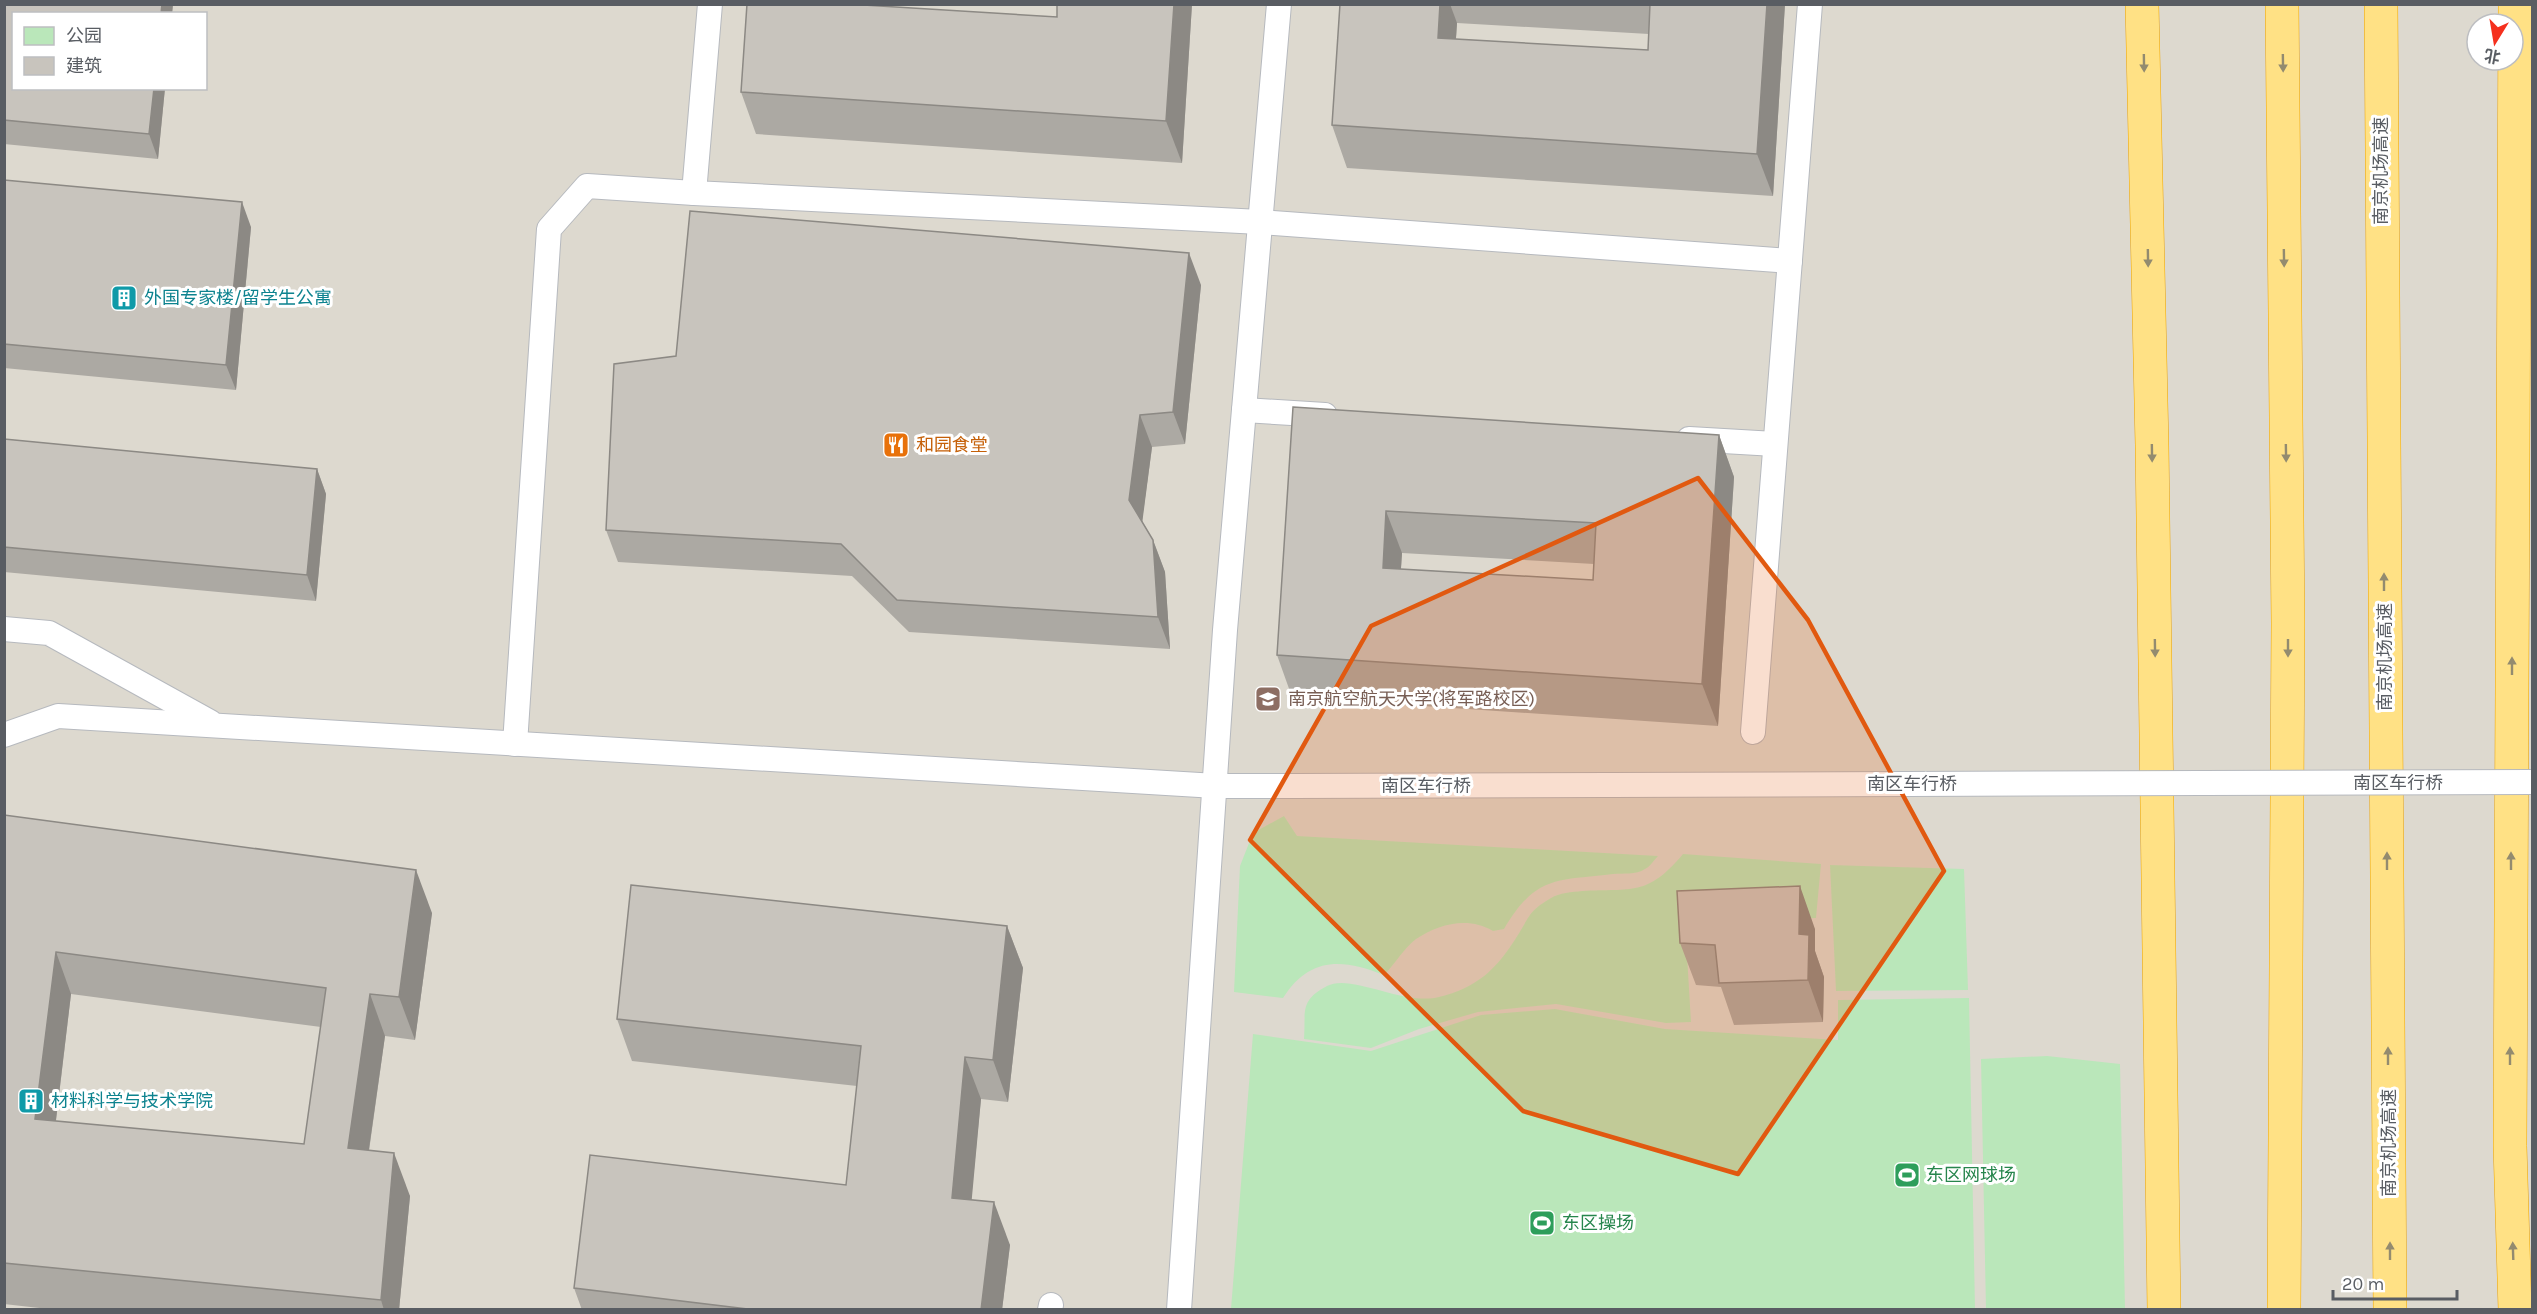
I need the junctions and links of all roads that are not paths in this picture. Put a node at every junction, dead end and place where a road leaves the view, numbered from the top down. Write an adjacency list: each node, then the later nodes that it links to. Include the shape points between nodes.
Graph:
1 (710, 4): 8 (lane)
2 (1280, 4): 9 (lane)
3 (1810, 4): 10 (lane)
4 (2142, 4): 23 (highway, one-way to 23)
5 (2282, 4): 24 (highway, one-way to 24, via 2288,623)
6 (2381, 4): 25 (highway, 南京机场高速, one-way to 6)
7 (2515, 4): 26 (highway, one-way to 7, via 2510,1146)
8 (694, 193): 9 (lane); 19 (lane, via 587,186 549,229)
9 (1260, 222): 10 (lane); 11 (lane)
10 (1790, 261): 14 (lane)
11 (1244, 410): 12 (lane); 21 (lane)
12 (1350, 417)
13 (1669, 437): 14 (lane)
14 (1775, 444): 17 (lane)
15 (4, 629): 16 (lane, via 49,633)
16 (214, 725): 18 (lane, 南区车行桥, via 58,716); 19 (lane, 南区车行桥)
17 (1753, 732)
18 (4, 735)
19 (515, 744): 21 (lane, 南区车行桥)
20 (2532, 782): 21 (lane, 南区车行桥, bridge)
21 (1216, 786): 22 (lane)
22 (1179, 1310)
23 (2164, 1310)
24 (2284, 1310)
25 (2390, 1310)
26 (2515, 1310)

